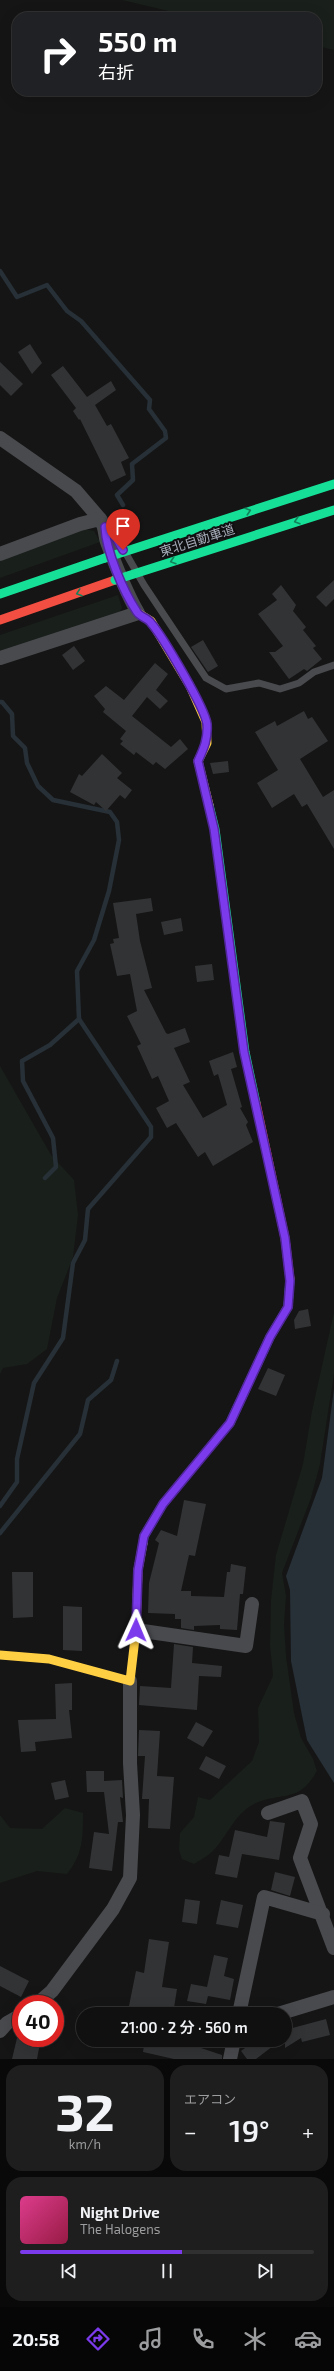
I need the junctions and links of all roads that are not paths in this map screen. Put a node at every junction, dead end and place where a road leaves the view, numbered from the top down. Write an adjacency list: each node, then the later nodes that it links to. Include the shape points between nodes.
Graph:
1 (0, 438): 4 (street, via 76,492)
2 (334, 484): 7 (main road, 東北自動車道, one-way to 2, bridge)
3 (334, 510): 9 (main road, 東北自動車道, one-way to 9, bridge)
4 (103, 523): 5 (street); 6 (street, via 80,524); 8 (street, via 126,592)
5 (116, 538): 11 (lane, via 206,678 226,689 259,683 280,689 299,683 314,672)
6 (0, 554)
7 (0, 594)
8 (138, 613): 10 (street); 13 (main road, via 151,621 190,686 206,722 207,744 198,761 214,829 244,1052 285,1238 290,1281 288,1307 270,1337 230,1423 163,1504 144,1536 138,1570)
9 (0, 620)
10 (0, 658)
11 (334, 665)
12 (252, 1604): 13 (street, via 246,1646)
13 (136, 1630): 15 (main road)
14 (0, 1655): 15 (main road, via 43,1657)
15 (130, 1681): 19 (street, via 133,1815 130,1878 113,1909)
16 (268, 1813): 17 (street, via 302,1801 311,1824 300,1858)
17 (323, 1914): 18 (street); 21 (street, via 264,1896)
18 (334, 1948)
19 (47, 1995)
20 (334, 1997): 22 (street)
21 (240, 2007)
22 (292, 2010)
23 (12, 2020): 24 (street)
24 (0, 2031)
25 (233, 2047): 26 (street)
26 (230, 2059)

